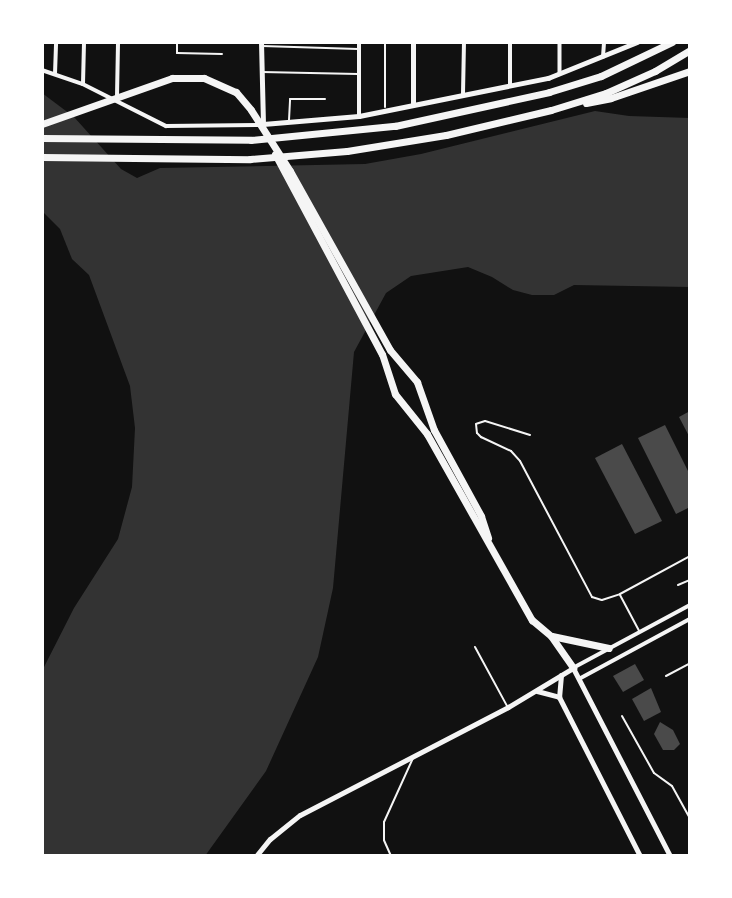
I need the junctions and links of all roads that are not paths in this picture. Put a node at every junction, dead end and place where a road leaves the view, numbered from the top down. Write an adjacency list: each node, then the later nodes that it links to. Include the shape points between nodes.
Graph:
1 (56, 42): 24 (street)
2 (84, 42): 25 (street)
3 (118, 42): 29 (street)
4 (177, 42): 17 (lane, via 177,53)
5 (359, 42): 15 (street)
6 (385, 42): 31 (lane)
7 (413, 42): 30 (street)
8 (464, 42): 27 (street)
9 (510, 42): 26 (street)
10 (560, 42): 23 (street)
11 (604, 42): 18 (street)
12 (637, 42): 18 (street)
13 (672, 42): 37 (highway, via 601,76 549,92 444,117 347,133 251,140)
14 (261, 44): 15 (lane); 21 (street)
15 (359, 49): 22 (street)
16 (690, 50): 32 (highway, via 606,93)
17 (222, 54)
18 (603, 58): 23 (street)
19 (42, 70): 24 (street)
20 (690, 71): 32 (highway, via 611,98)
21 (261, 72): 22 (lane); 36 (street)
22 (359, 74): 33 (street)
23 (560, 74): 26 (street)
24 (55, 75): 25 (street)
25 (83, 84): 29 (street)
26 (510, 85): 27 (street)
27 (463, 94): 30 (street)
28 (325, 99): 34 (lane, via 290,100)
29 (117, 101): 36 (street, via 166,126)
30 (413, 104): 31 (street)
31 (384, 110): 33 (street)
32 (551, 110): 39 (highway, via 446,135 347,151 232,159)
33 (359, 116): 34 (street)
34 (289, 123): 36 (street)
35 (42, 124): 38 (highway, via 155,83 197,76 236,92)
36 (263, 124)
37 (42, 138)
38 (271, 143): 41 (highway, via 386,343 417,382); 41 (highway, via 283,175 382,354 395,394)
39 (42, 157)
40 (530, 435): 45 (lane, via 485,421 476,424 481,437 504,447 520,461 592,597 602,600)
41 (452, 471): 49 (highway, via 525,610)
42 (690, 556): 45 (lane)
43 (690, 580): 44 (lane)
44 (678, 585)
45 (620, 594): 48 (lane)
46 (690, 605): 48 (street)
47 (690, 619): 54 (street)
48 (640, 631): 51 (street)
49 (551, 636): 51 (highway); 52 (highway)
50 (475, 647): 57 (lane)
51 (609, 648): 52 (street)
52 (573, 668): 53 (street); 54 (street)
53 (561, 675): 55 (street); 56 (street)
54 (579, 679): 64 (street)
55 (537, 691): 56 (street); 57 (street)
56 (559, 697): 63 (street)
57 (508, 707): 59 (street)
58 (622, 716): 60 (lane, via 654,774 672,786)
59 (414, 757): 61 (street, via 300,815); 62 (lane, via 384,822 384,840)
60 (690, 819)
61 (256, 856)
62 (391, 856)
63 (640, 856)
64 (670, 856)

